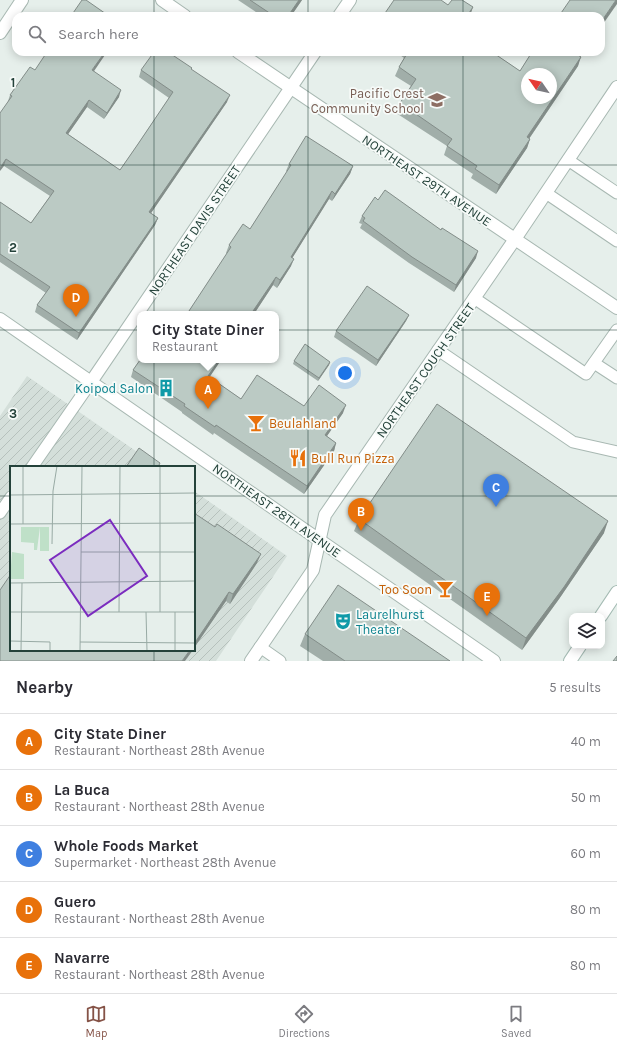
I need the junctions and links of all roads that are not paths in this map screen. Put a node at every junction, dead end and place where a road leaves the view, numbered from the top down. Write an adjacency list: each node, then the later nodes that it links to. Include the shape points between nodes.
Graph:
1 (22, 0): 4 (street)
2 (162, 0): 5 (street)
3 (350, 0): 6 (street)
4 (14, 12)
5 (180, 12)
6 (342, 12)
7 (12, 15): 8 (street)
8 (0, 32)
9 (244, 56): 12 (street, NORTHEAST 29TH AVENUE)
10 (312, 56): 12 (street, NORTHEAST DAVIS STREET)
11 (617, 87): 13 (street, NORTHEAST COUCH STREET)
12 (290, 88): 16 (street, NORTHEAST 29TH AVENUE); 20 (street, NORTHEAST DAVIS STREET)
13 (568, 160): 14 (street, NORTHEAST COUCH STREET); 15 (lane)
14 (546, 193): 16 (street, NORTHEAST COUCH STREET); 17 (lane)
15 (617, 193)
16 (515, 239): 18 (street, NORTHEAST COUCH STREET); 19 (street, NORTHEAST 29TH AVENUE)
17 (617, 241)
18 (474, 298): 24 (street, NORTHEAST COUCH STREET); 25 (lane, via 586,374)
19 (616, 305)
20 (139, 311)
21 (137, 314): 27 (street, NORTHEAST DAVIS STREET)
22 (0, 319): 27 (street, NORTHEAST 28TH AVENUE)
23 (617, 330): 25 (lane)
24 (438, 350): 28 (lane, via 573,442); 32 (street, NORTHEAST COUCH STREET, via 325,515)
25 (594, 363): 26 (lane)
26 (617, 378)
27 (91, 382): 29 (lane, NORTHEAST DAVIS STREET); 32 (street, NORTHEAST 28TH AVENUE)
28 (617, 452)
29 (33, 466)
30 (10, 498): 31 (lane)
31 (0, 513)
32 (319, 540): 35 (street, NORTHEAST COUCH STREET, via 313,570); 39 (street, NORTHEAST 28TH AVENUE)
33 (617, 592): 34 (street)
34 (603, 613)
35 (260, 647): 37 (street, NORTHEAST COUCH STREET); 38 (lane)
36 (578, 649): 40 (street)
37 (251, 661)
38 (280, 661)
39 (494, 661)
40 (570, 661)

